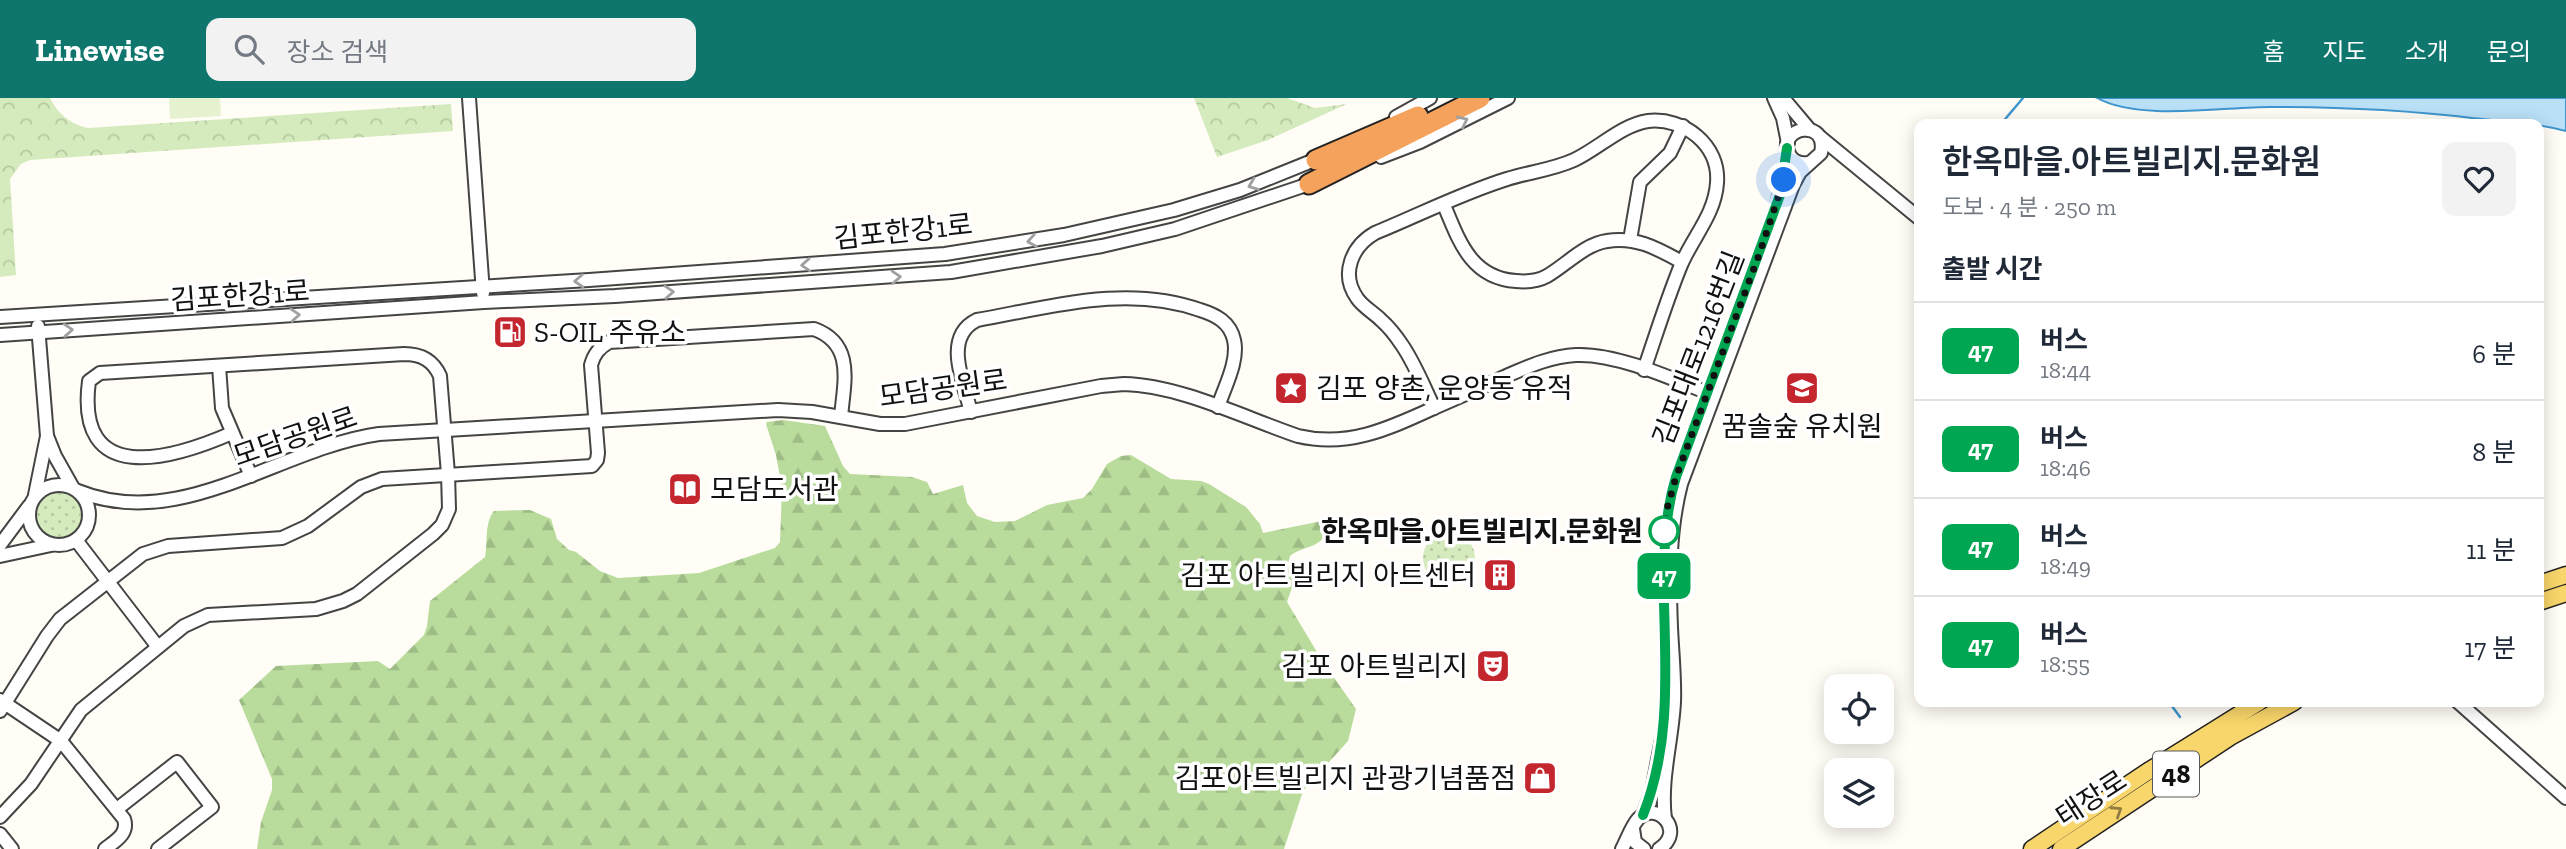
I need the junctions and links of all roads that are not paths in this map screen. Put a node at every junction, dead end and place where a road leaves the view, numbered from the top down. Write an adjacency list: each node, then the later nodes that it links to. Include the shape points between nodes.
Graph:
1 (469, 98): 2 (street); 20 (street)
2 (481, 98)
3 (1430, 98): 13 (street, 김포한강1로)
4 (1453, 98): 13 (highway)
5 (1480, 98): 15 (highway)
6 (1508, 98): 15 (street, 김포한강1로, one-way to 6, via 1420,142)
7 (1774, 98): 11 (street, 김포대로1216번길)
8 (1783, 98): 10 (street)
9 (1683, 126): 16 (street, via 1667,121 1640,123 1574,160 1507,179); 18 (street, via 1670,153 1640,182); 19 (street, via 1707,146 1717,178 1712,207)
10 (1814, 133): 11 (street, via 1804,129 1794,133); 12 (street); 14 (street, via 1822,147)
11 (1788, 146): 14 (street, via 1797,162); 28 (street, 김포대로1216번길, via 1780,195)
12 (1844, 157): 14 (street, via 1832,155); 17 (street)
13 (1316, 160): 20 (street, 김포한강1로, one-way to 20, via 1196,204 1010,245 881,260)
14 (1813, 161): 28 (street, 김포대로1216번길, via 1793,185)
15 (1309, 184): 21 (street, 김포한강1로, one-way to 15, via 951,272 1175,229)
16 (1444, 205): 18 (street, via 1469,258 1483,271 1510,280 1543,278 1595,244); 30 (street, via 1367,238 1355,251 1349,270 1356,297 1402,345)
17 (1914, 214)
18 (1630, 240): 19 (street)
19 (1682, 262): 27 (street)
20 (482, 286): 21 (street); 22 (street, 김포한강1로)
21 (484, 302): 24 (street, 김포한강1로, one-way to 21)
22 (37, 315): 23 (street, 김포한강1로); 24 (street)
23 (0, 317)
24 (39, 332): 25 (street, 김포한강1로); 36 (street)
25 (0, 335)
26 (219, 366): 34 (street, via 415,354 430,362 440,376); 35 (street, via 221,401); 35 (street, via 94,375 88,389 90,426 108,449 126,458 187,451)
27 (1644, 370): 28 (street, 모담공원로); 30 (street, 모담공원로, via 1602,357 1564,356)
28 (1710, 394): 60 (street, 김포대로1216번길, via 1667,509 1665,716 1652,791); 62 (street, 김포대로1216번길, via 1671,529 1674,699 1662,788)
29 (1218, 407): 30 (street, 모담공원로, via 1298,436 1331,440 1382,432); 31 (street, 모담공원로, via 1152,386 1124,384); 31 (street, via 1236,349 1223,321 1170,302 1111,298 968,325 957,349)
30 (1434, 408)
31 (971, 412): 32 (street, 모담공원로, via 888,425)
32 (841, 416): 33 (street, 모담공원로, via 778,411); 33 (street, via 844,361 840,350 825,333 803,328 610,342 594,355 591,365)
33 (595, 421): 34 (street, 모담공원로); 37 (street, via 598,453 592,466)
34 (444, 430): 37 (street); 38 (street, 모담공원로, via 348,439)
35 (232, 433): 38 (street)
36 (47, 436): 39 (street); 40 (street)
37 (448, 474): 48 (street, via 371,482 308,526 282,538 155,550); 52 (street, via 449,509 442,525 357,594 316,609 208,615 184,626)
38 (251, 476): 41 (street, 모담공원로, via 198,495)
39 (75, 490): 40 (street, via 60,484 50,486); 41 (street); 42 (street, via 88,507)
40 (32, 501): 44 (street, via 28,515 35,534); 45 (street)
41 (117, 503): 42 (street)
42 (87, 526): 43 (street)
43 (76, 540): 44 (street); 48 (street)
44 (52, 544): 46 (street)
45 (0, 545)
46 (0, 556)
47 (2566, 575): 49 (main road)
48 (107, 581): 52 (street); 53 (street, via 53,628)
49 (2544, 582)
50 (2566, 593): 51 (main road)
51 (2544, 600)
52 (158, 647): 57 (street, via 81,710)
53 (2, 704): 57 (street)
54 (2251, 707): 71 (main road, 태장로 / 48)
55 (2285, 707): 72 (main road, 태장로 / 48, one-way to 55, via 2230,737)
56 (2464, 707): 58 (street)
57 (61, 741): 59 (street); 61 (street, via 31,784)
58 (2566, 798)
59 (117, 809): 68 (street, via 125,830); 69 (street, via 177,762 212,807)
60 (1643, 815): 62 (street, via 1655,813); 63 (street, 김포대로1216번길)
61 (0, 817)
62 (1665, 819): 65 (street, 김포대로1216번길, via 1670,829)
63 (1633, 829): 66 (street); 70 (street, 김포대로1216번길)
64 (0, 834): 67 (street)
65 (1665, 846)
66 (1640, 848)
67 (12, 849)
68 (105, 849)
69 (158, 849)
70 (1622, 849)
71 (2032, 849)
72 (2061, 849)

